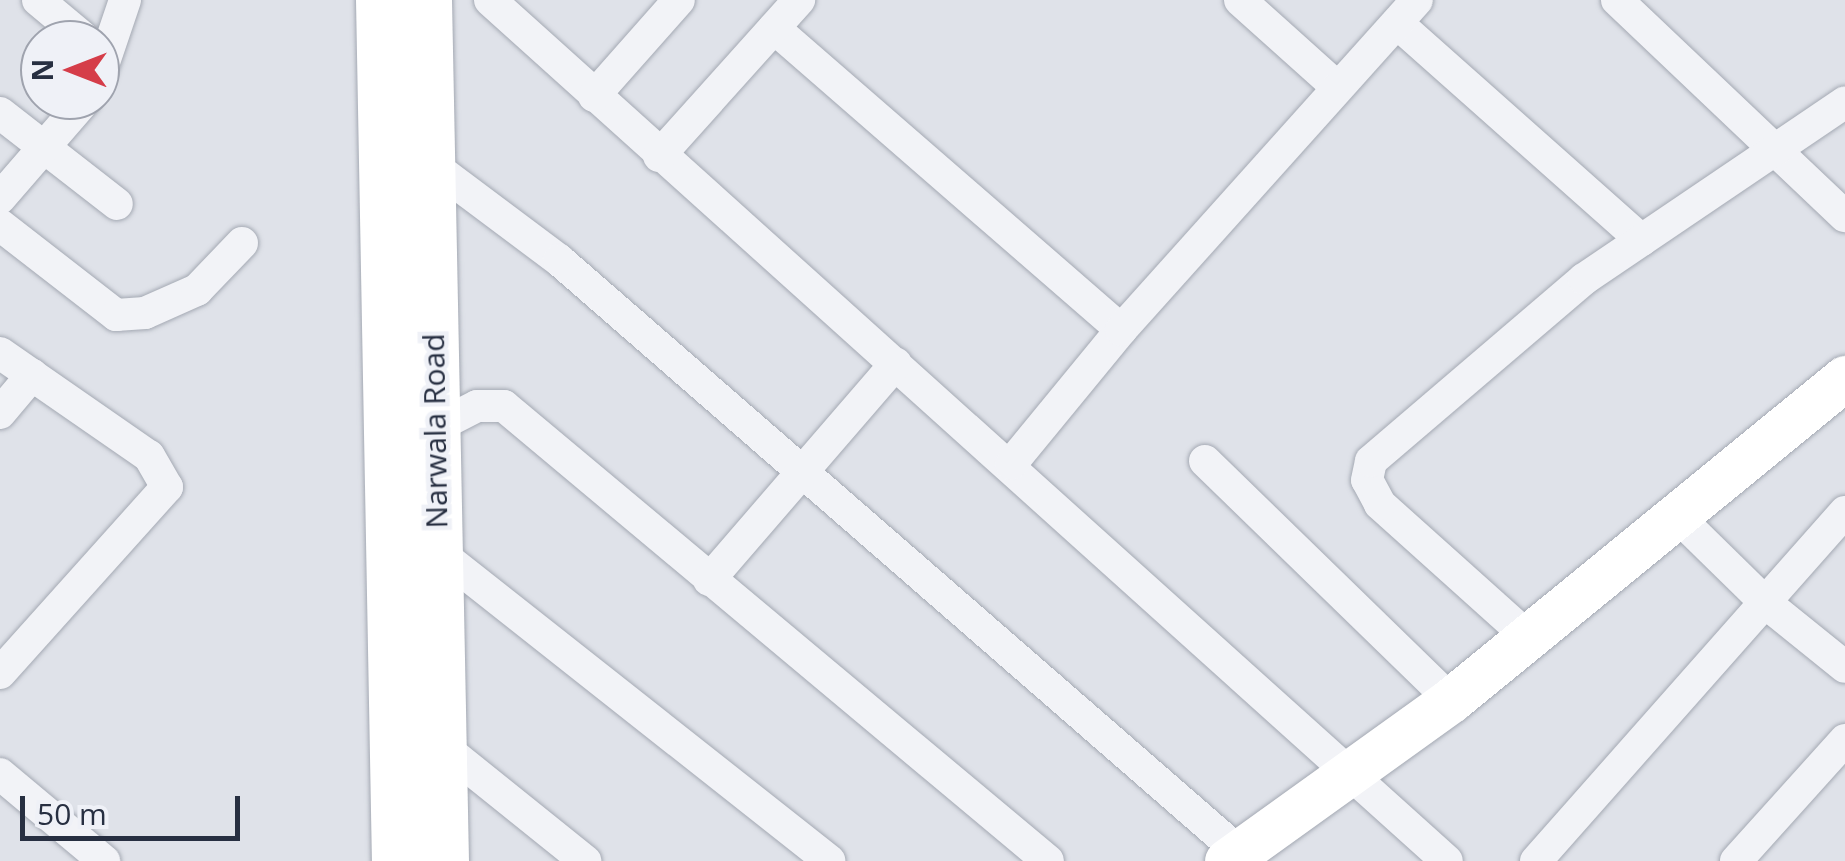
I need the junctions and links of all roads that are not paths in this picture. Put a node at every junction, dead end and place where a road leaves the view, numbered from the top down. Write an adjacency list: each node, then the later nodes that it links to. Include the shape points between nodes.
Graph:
1 (38, 0): 10 (street)
2 (382, 0): 52 (main road, Narwala Road)
3 (427, 0): 20 (main road, Narwala Road)
4 (490, 0): 13 (street)
5 (679, 0): 13 (street)
6 (799, 0): 11 (street)
7 (1240, 0): 12 (street)
8 (1617, 0): 18 (street)
9 (1407, 12): 12 (street); 25 (street)
10 (59, 20)
11 (774, 28): 19 (street); 27 (street)
12 (1336, 86): 27 (street)
13 (594, 96): 19 (street)
14 (1845, 102): 18 (street)
15 (0, 113): 17 (street)
16 (66, 120): 17 (street)
17 (40, 148): 21 (street); 22 (street)
18 (1780, 148): 23 (street); 25 (street)
19 (659, 156): 29 (street)
20 (428, 162): 33 (main road, Narwala Road); 36 (street, via 559,260)
21 (0, 198)
22 (117, 204)
23 (1845, 216)
24 (0, 226): 26 (street, via 116,315 145,313 197,290)
25 (1641, 240): 42 (street, via 1485,359 1368,470 1380,504)
26 (242, 244)
27 (1121, 330): 35 (street)
28 (0, 353): 30 (street)
29 (896, 363): 35 (street); 36 (street)
30 (32, 375): 32 (street); 44 (street, via 149,456 167,487)
31 (1845, 378): 38 (main road)
32 (0, 414)
33 (436, 427): 39 (main road, Narwala Road); 40 (street, via 477,406 504,406)
34 (1205, 462): 45 (street)
35 (1012, 464): 49 (street)
36 (806, 473): 40 (street); 50 (street)
37 (1845, 512): 41 (street)
38 (1677, 516): 41 (street); 42 (main road)
39 (437, 552): 47 (main road, Narwala Road); 55 (street)
40 (708, 580): 56 (street)
41 (1767, 604): 43 (street); 58 (street)
42 (1528, 637): 45 (main road)
43 (1845, 667)
44 (0, 672)
45 (1451, 700): 49 (main road)
46 (1845, 740): 59 (street)
47 (442, 746): 53 (main road, Narwala Road); 54 (street)
48 (0, 774): 51 (street)
49 (1350, 774): 50 (main road); 57 (street)
50 (1233, 857)
51 (104, 861)
52 (397, 861)
53 (444, 861)
54 (585, 861)
55 (829, 861)
56 (1048, 861)
57 (1447, 861)
58 (1536, 861)
59 (1736, 861)

